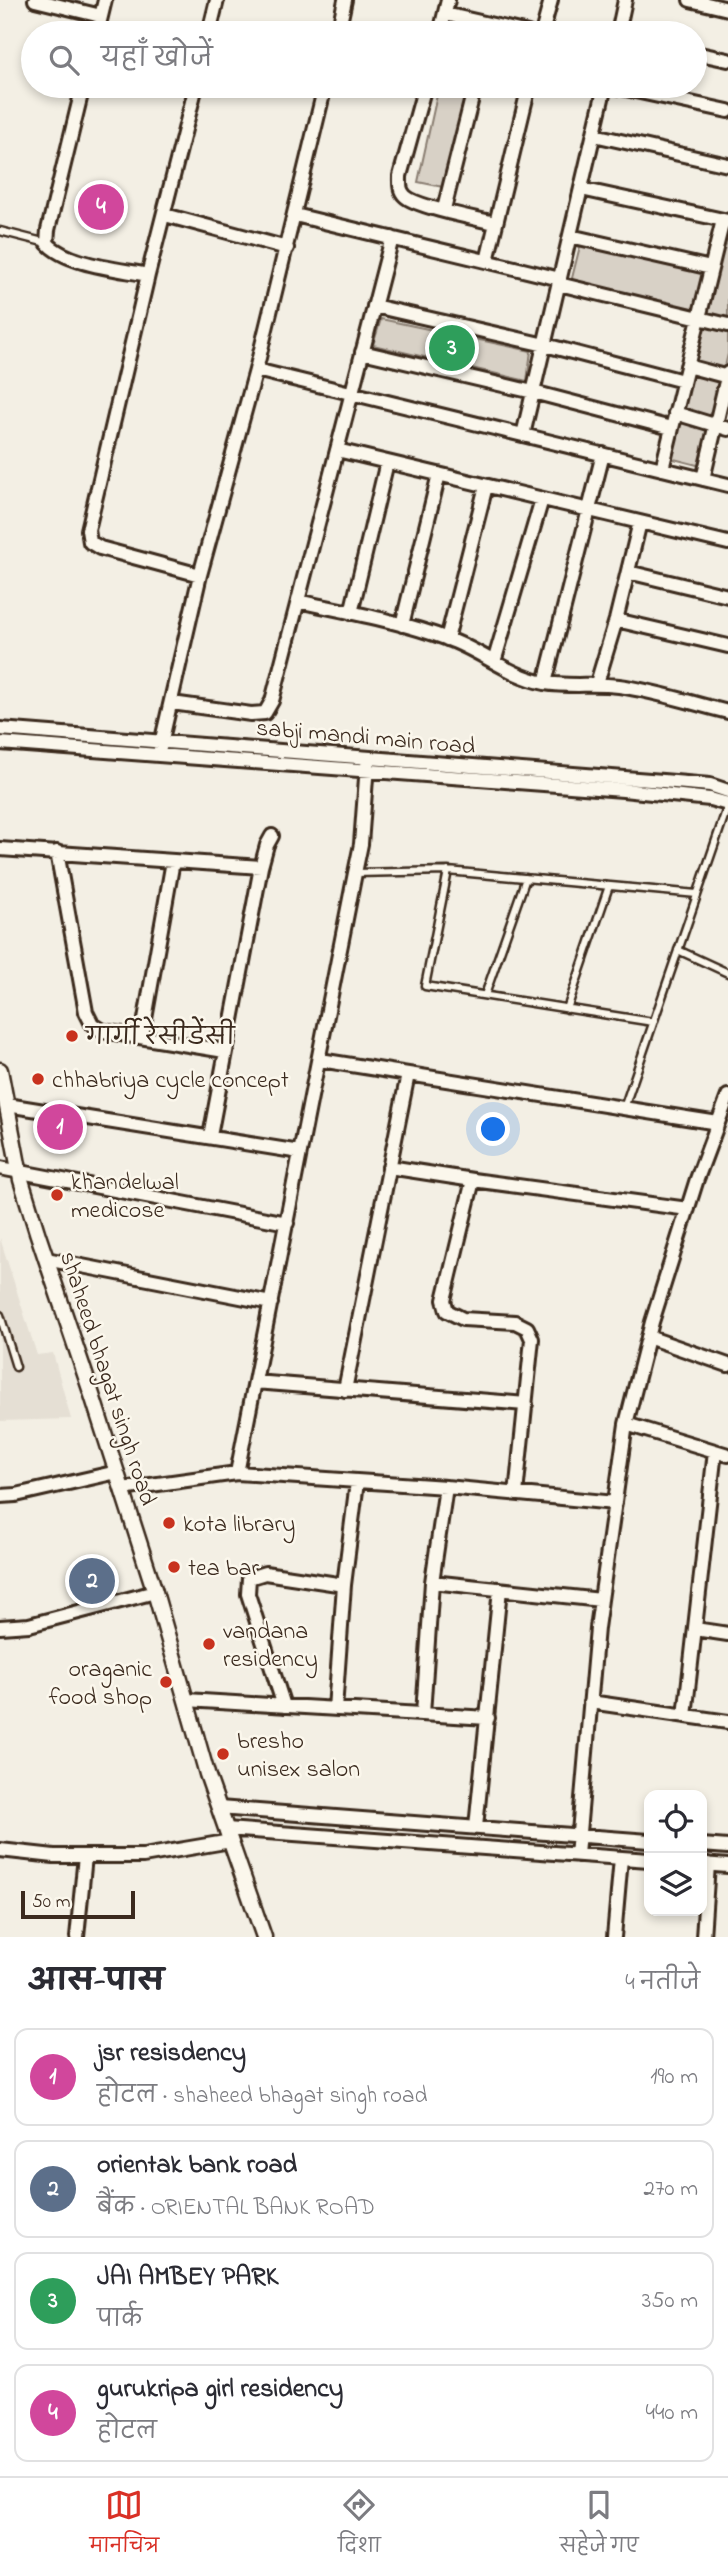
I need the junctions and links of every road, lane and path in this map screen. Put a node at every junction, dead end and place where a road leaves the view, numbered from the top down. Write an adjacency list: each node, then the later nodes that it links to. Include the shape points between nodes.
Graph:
1 (35, 0): 11 (street)
2 (105, 0): 11 (street)
3 (217, 0): 13 (street)
4 (345, 0): 14 (street)
5 (448, 0): 10 (street)
6 (551, 0): 17 (street)
7 (625, 0): 18 (street)
8 (690, 0): 9 (street)
9 (728, 9)
10 (445, 13): 15 (street); 16 (street)
11 (101, 16): 12 (street)
12 (100, 21)
13 (212, 21)
14 (341, 21)
15 (443, 21)
16 (468, 21)
17 (545, 21)
18 (621, 21)
19 (707, 56): 20 (street)
20 (728, 61)
21 (80, 98): 41 (street)
22 (193, 98): 34 (street)
23 (322, 98): 35 (street)
24 (422, 98): 33 (street, via 400,188 407,198)
25 (472, 98): 33 (street)
26 (526, 98): 37 (street)
27 (602, 98): 30 (street)
28 (668, 98): 29 (street)
29 (728, 111)
30 (594, 135): 31 (street); 32 (street)
31 (728, 165)
32 (581, 189): 36 (street); 39 (street)
33 (444, 209): 37 (street)
34 (164, 215): 42 (street); 45 (street)
35 (295, 215): 40 (street); 42 (street)
36 (725, 220): 44 (street)
37 (495, 223): 43 (street)
38 (0, 231): 41 (lane)
39 (570, 236): 44 (street); 46 (street)
40 (392, 238): 43 (street); 47 (street)
41 (47, 243): 45 (street, via 57,253)
42 (287, 248): 53 (street)
43 (487, 261): 46 (street)
44 (711, 268): 48 (street)
45 (148, 275): 75 (street, via 88,530 90,542)
46 (559, 281): 48 (street); 50 (street)
47 (374, 306): 50 (street); 51 (street)
48 (699, 318): 49 (street); 52 (street)
49 (728, 325)
50 (545, 345): 55 (street); 56 (street)
51 (362, 352): 56 (street); 57 (street)
52 (687, 366): 54 (street); 55 (street)
53 (256, 370): 57 (street); 75 (street)
54 (728, 376): 59 (street)
55 (683, 381): 58 (street)
56 (533, 392): 60 (street); 61 (street)
57 (352, 393): 61 (street); 62 (street)
58 (675, 414): 59 (street); 60 (street)
59 (722, 427): 67 (street)
60 (671, 428): 65 (street)
61 (523, 435): 63 (street)
62 (337, 450): 64 (street); 77 (street)
63 (603, 454): 65 (street); 71 (street)
64 (387, 462): 66 (street); 78 (street)
65 (662, 469): 67 (street)
66 (439, 474): 69 (street); 80 (street)
67 (703, 479): 68 (street)
68 (728, 485)
69 (486, 486): 70 (street); 81 (street)
70 (542, 499): 71 (street); 83 (street)
71 (590, 510): 72 (street); 84 (street)
72 (640, 523): 73 (street); 74 (street)
73 (728, 543)
74 (628, 572): 76 (street); 79 (street)
75 (200, 575): 86 (street)
76 (728, 596)
77 (298, 601): 78 (street); 86 (street, via 265,713)
78 (351, 613): 80 (street)
79 (616, 620): 82 (street); 85 (street)
80 (402, 625): 81 (street)
81 (447, 639): 83 (street)
82 (728, 646)
83 (494, 662): 84 (street)
84 (545, 683): 85 (street)
85 (597, 684): 87 (street)
86 (172, 703): 89 (street)
87 (728, 712)
88 (0, 729): 89 (street, sabji mandi main road)
89 (162, 741): 91 (street); 92 (street, sabji mandi main road)
90 (0, 743): 91 (street)
91 (159, 755): 92 (street)
92 (367, 764): 93 (street, sabji mandi main road, via 675,782); 94 (street, via 710,799); 101 (street)
93 (728, 791)
94 (728, 805): 104 (lane)
95 (272, 836): 99 (street)
96 (0, 849): 97 (street)
97 (57, 852): 98 (street); 110 (street, via 86,1012 92,1024 103,1031)
98 (173, 861): 99 (street); 110 (street)
99 (261, 867): 111 (street)
100 (448, 871): 101 (lane); 102 (lane); 107 (lane, via 425,986)
101 (355, 873): 112 (street)
102 (526, 878): 103 (lane); 107 (lane)
103 (609, 886): 104 (lane); 108 (lane)
104 (697, 894): 105 (lane)
105 (678, 950): 106 (lane); 109 (lane)
106 (728, 973)
107 (485, 995): 108 (lane)
108 (566, 1009): 109 (lane)
109 (653, 1022): 117 (lane)
110 (142, 1036): 111 (street)
111 (225, 1051): 119 (street)
112 (320, 1060): 114 (street); 120 (street)
113 (0, 1070): 116 (street, shaheed bhagat singh road)
114 (408, 1074): 117 (street); 121 (street)
115 (728, 1096): 118 (street)
116 (7, 1105): 119 (street); 123 (street, shaheed bhagat singh road)
117 (624, 1108): 118 (street)
118 (718, 1123): 125 (street)
119 (210, 1136): 120 (street)
120 (300, 1152): 126 (street)
121 (389, 1167): 124 (street); 134 (street)
122 (0, 1168): 123 (street)
123 (20, 1170): 126 (street); 127 (street, shaheed bhagat singh road)
124 (472, 1180): 125 (street); 135 (street, via 444,1300 447,1311 463,1319 515,1322 527,1328 532,1339)
125 (688, 1209): 130 (street)
126 (287, 1223): 128 (street)
127 (46, 1259): 128 (street); 138 (street, shaheed bhagat singh road)
128 (271, 1303): 133 (street)
129 (0, 1315): 132 (lane)
130 (648, 1337): 131 (street); 136 (street)
131 (728, 1365)
132 (16, 1367)
133 (255, 1382): 134 (street); 139 (street)
134 (345, 1390): 135 (street)
135 (526, 1404): 143 (street)
136 (626, 1424): 137 (street); 145 (street)
137 (722, 1453): 152 (street)
138 (117, 1472): 142 (street, shaheed bhagat singh road); 144 (street)
139 (237, 1473): 140 (street); 142 (street)
140 (357, 1482): 141 (street); 147 (street)
141 (446, 1487): 143 (street); 146 (street)
142 (122, 1489): 149 (street, shaheed bhagat singh road)
143 (516, 1494): 145 (street)
144 (0, 1496)
145 (615, 1503): 150 (street)
146 (432, 1581): 148 (street); 158 (street)
147 (344, 1585): 156 (street, via 265,1573 249,1578 248,1594); 157 (street)
148 (500, 1590): 150 (street); 160 (street)
149 (155, 1592): 151 (street, via 29,1625); 154 (street, shaheed bhagat singh road)
150 (601, 1600): 155 (street)
151 (0, 1627)
152 (695, 1629): 153 (street); 159 (street)
153 (728, 1634)
154 (186, 1700): 156 (street); 162 (street, shaheed bhagat singh road)
155 (590, 1702): 159 (street); 165 (street)
156 (285, 1706): 157 (street)
157 (335, 1709): 158 (street)
158 (423, 1714): 160 (street)
159 (685, 1716): 161 (street)
160 (488, 1718): 163 (street)
161 (728, 1722)
162 (219, 1808): 163 (street); 164 (street, shaheed bhagat singh road)
163 (476, 1828): 165 (street)
164 (229, 1835): 170 (street); 171 (street, via 143,1856); 178 (street, shaheed bhagat singh road)
165 (579, 1835): 166 (street); 170 (street)
166 (644, 1841)
167 (707, 1845): 168 (street)
168 (728, 1847)
169 (0, 1850): 171 (street)
170 (577, 1855): 172 (street)
171 (85, 1856): 177 (street)
172 (621, 1858): 173 (street); 179 (street)
173 (644, 1860)
174 (707, 1864): 175 (street)
175 (728, 1866)
176 (704, 1916): 180 (street)
177 (77, 1937)
178 (264, 1937)
179 (614, 1937)
180 (703, 1937)

